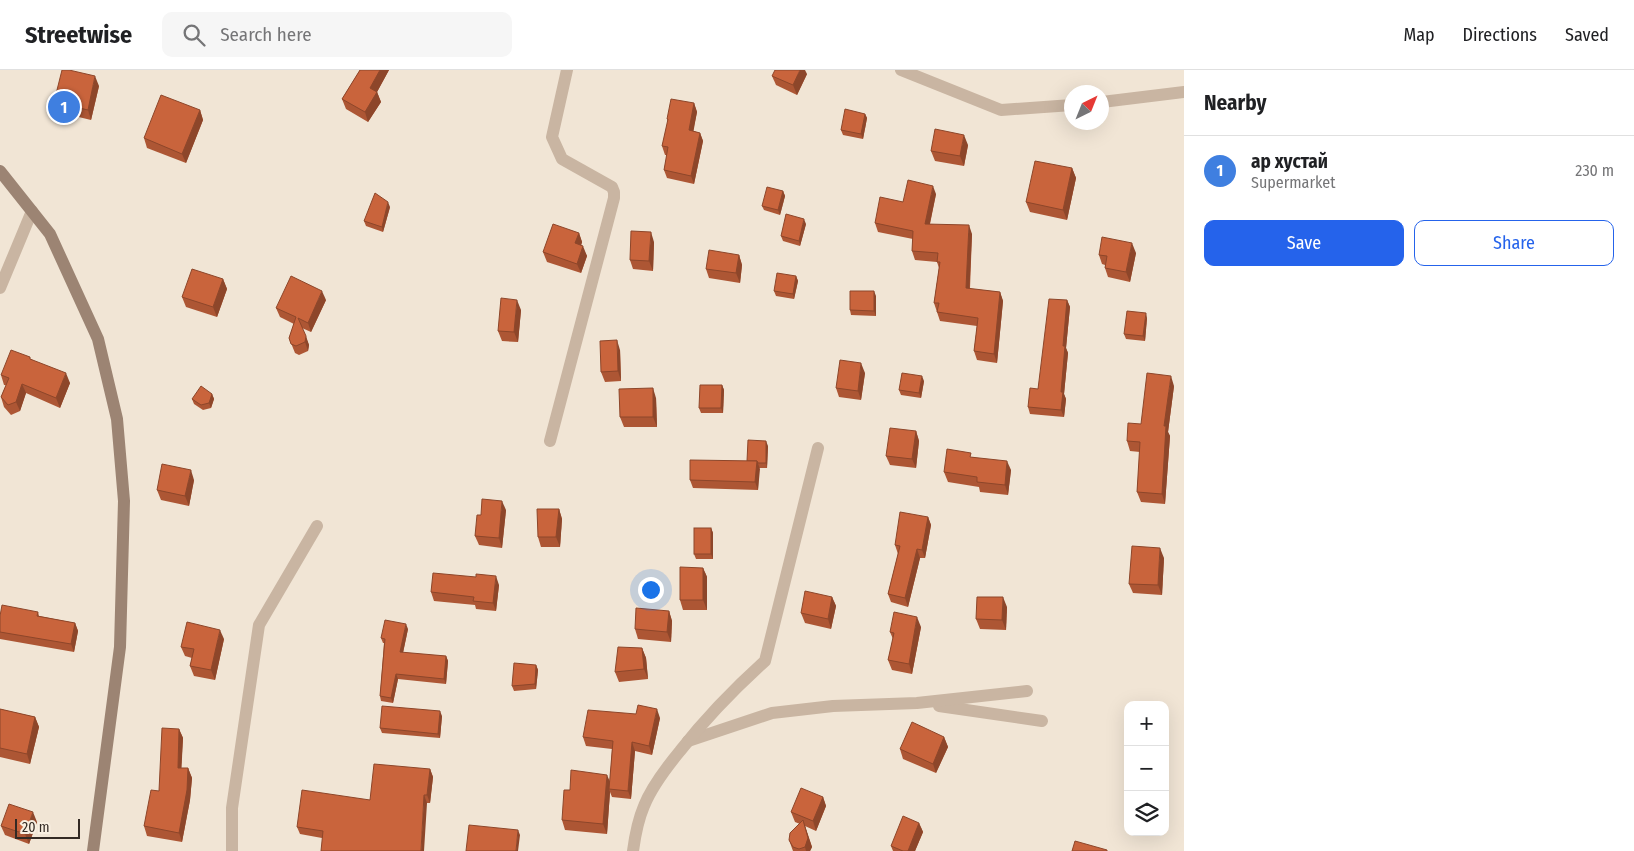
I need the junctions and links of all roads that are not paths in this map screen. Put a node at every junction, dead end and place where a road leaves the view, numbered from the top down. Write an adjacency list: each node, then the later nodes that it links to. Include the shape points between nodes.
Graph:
1 (567, 70): 9 (street, via 552,136 562,159 612,187 614,198)
2 (901, 70): 5 (street, via 1001,110)
3 (1184, 92): 4 (street)
4 (1109, 101)
5 (1064, 106)
6 (0, 171): 7 (main road)
7 (32, 212): 8 (street); 16 (main road, via 50,234 98,339 117,419 124,501 120,647)
8 (0, 288)
9 (550, 441)
10 (818, 448): 15 (street, via 765,661)
11 (317, 526): 17 (street, via 259,625 232,808)
12 (1027, 691): 13 (street)
13 (917, 703): 14 (street); 15 (street, via 772,712)
14 (1042, 721)
15 (688, 741): 18 (street, via 663,773 644,806)
16 (94, 851)
17 (232, 851)
18 (633, 851)

